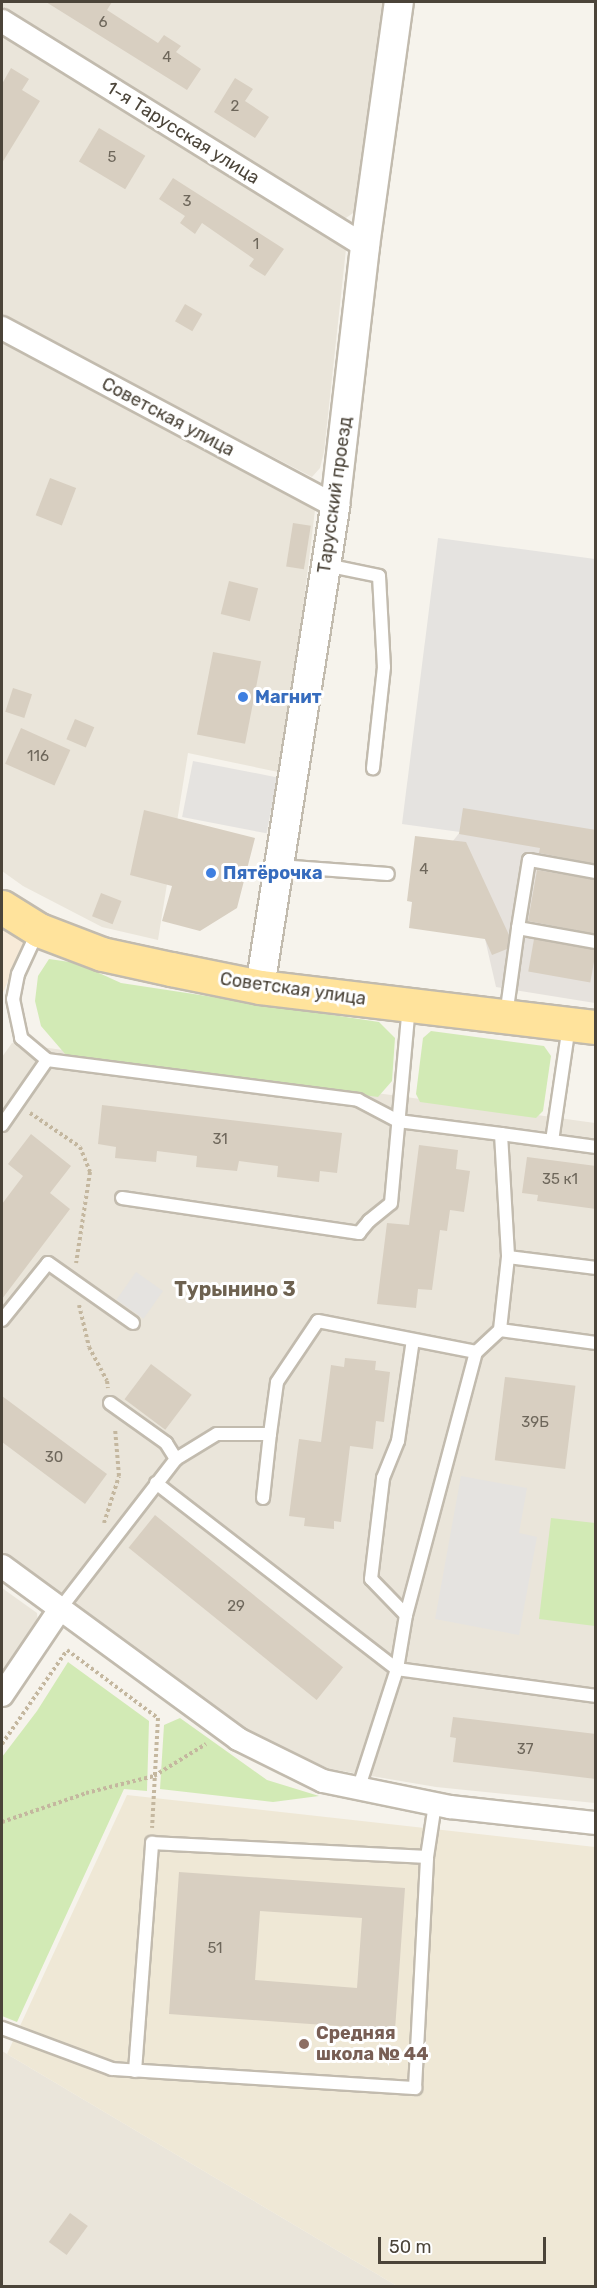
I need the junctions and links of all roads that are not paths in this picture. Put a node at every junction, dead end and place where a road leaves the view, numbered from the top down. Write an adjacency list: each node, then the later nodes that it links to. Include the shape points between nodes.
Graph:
1 (399, 2): 3 (street, Тарусский проезд)
2 (2, 21): 3 (street, 1-я Тарусская улица)
3 (365, 246): 5 (street, Тарусский проезд)
4 (2, 328): 5 (street, Советская улица)
5 (335, 506): 6 (street, Тарусский проезд)
6 (326, 565): 7 (lane, via 379,576 384,667); 8 (street, Тарусский проезд)
7 (373, 768)
8 (279, 866): 10 (lane); 15 (street, Тарусский проезд)
9 (596, 872): 12 (lane, via 529,860)
10 (388, 874)
11 (2, 907): 13 (main road, Советская улица)
12 (518, 928): 14 (lane); 17 (lane)
13 (39, 930): 15 (main road, Советская улица, via 102,954); 19 (lane, via 18,974 13,999 21,1038)
14 (596, 942)
15 (260, 987): 16 (main road, Советская улица)
16 (409, 1005): 17 (main road, Советская улица); 20 (lane)
17 (506, 1017): 18 (main road, Советская улица)
18 (582, 1026): 23 (lane)
19 (47, 1060): 20 (lane, via 358,1100); 21 (lane)
20 (398, 1121): 22 (lane); 25 (lane, via 391,1203 359,1233)
21 (2, 1125)
22 (501, 1134): 23 (lane); 26 (lane)
23 (552, 1141): 24 (lane)
24 (596, 1147)
25 (122, 1198)
26 (508, 1257): 27 (lane); 30 (lane)
27 (596, 1268)
28 (2, 1320): 29 (lane, via 48,1263)
29 (133, 1323)
30 (500, 1330): 32 (lane); 33 (lane)
31 (413, 1340): 33 (lane); 35 (lane, via 318,1321 277,1382); 41 (lane, via 398,1441 383,1478 371,1579)
32 (596, 1343)
33 (476, 1352): 41 (lane)
34 (110, 1403): 36 (lane, via 166,1443)
35 (270, 1434): 36 (lane, via 217,1434); 38 (lane)
36 (176, 1459): 37 (lane)
37 (156, 1483): 40 (lane); 42 (lane)
38 (263, 1498)
39 (2, 1566): 40 (street)
40 (60, 1609): 43 (street); 45 (street, via 238,1739 323,1781)
41 (406, 1615): 42 (lane)
42 (397, 1670): 44 (lane); 45 (lane)
43 (2, 1695)
44 (596, 1696)
45 (358, 1790): 46 (street)
46 (435, 1804): 47 (street); 48 (lane)
47 (596, 1823)
48 (427, 1857): 50 (lane, via 152,1843); 50 (lane, via 415,2088)
49 (2, 2028): 50 (lane, via 112,2069)
50 (135, 2071)

